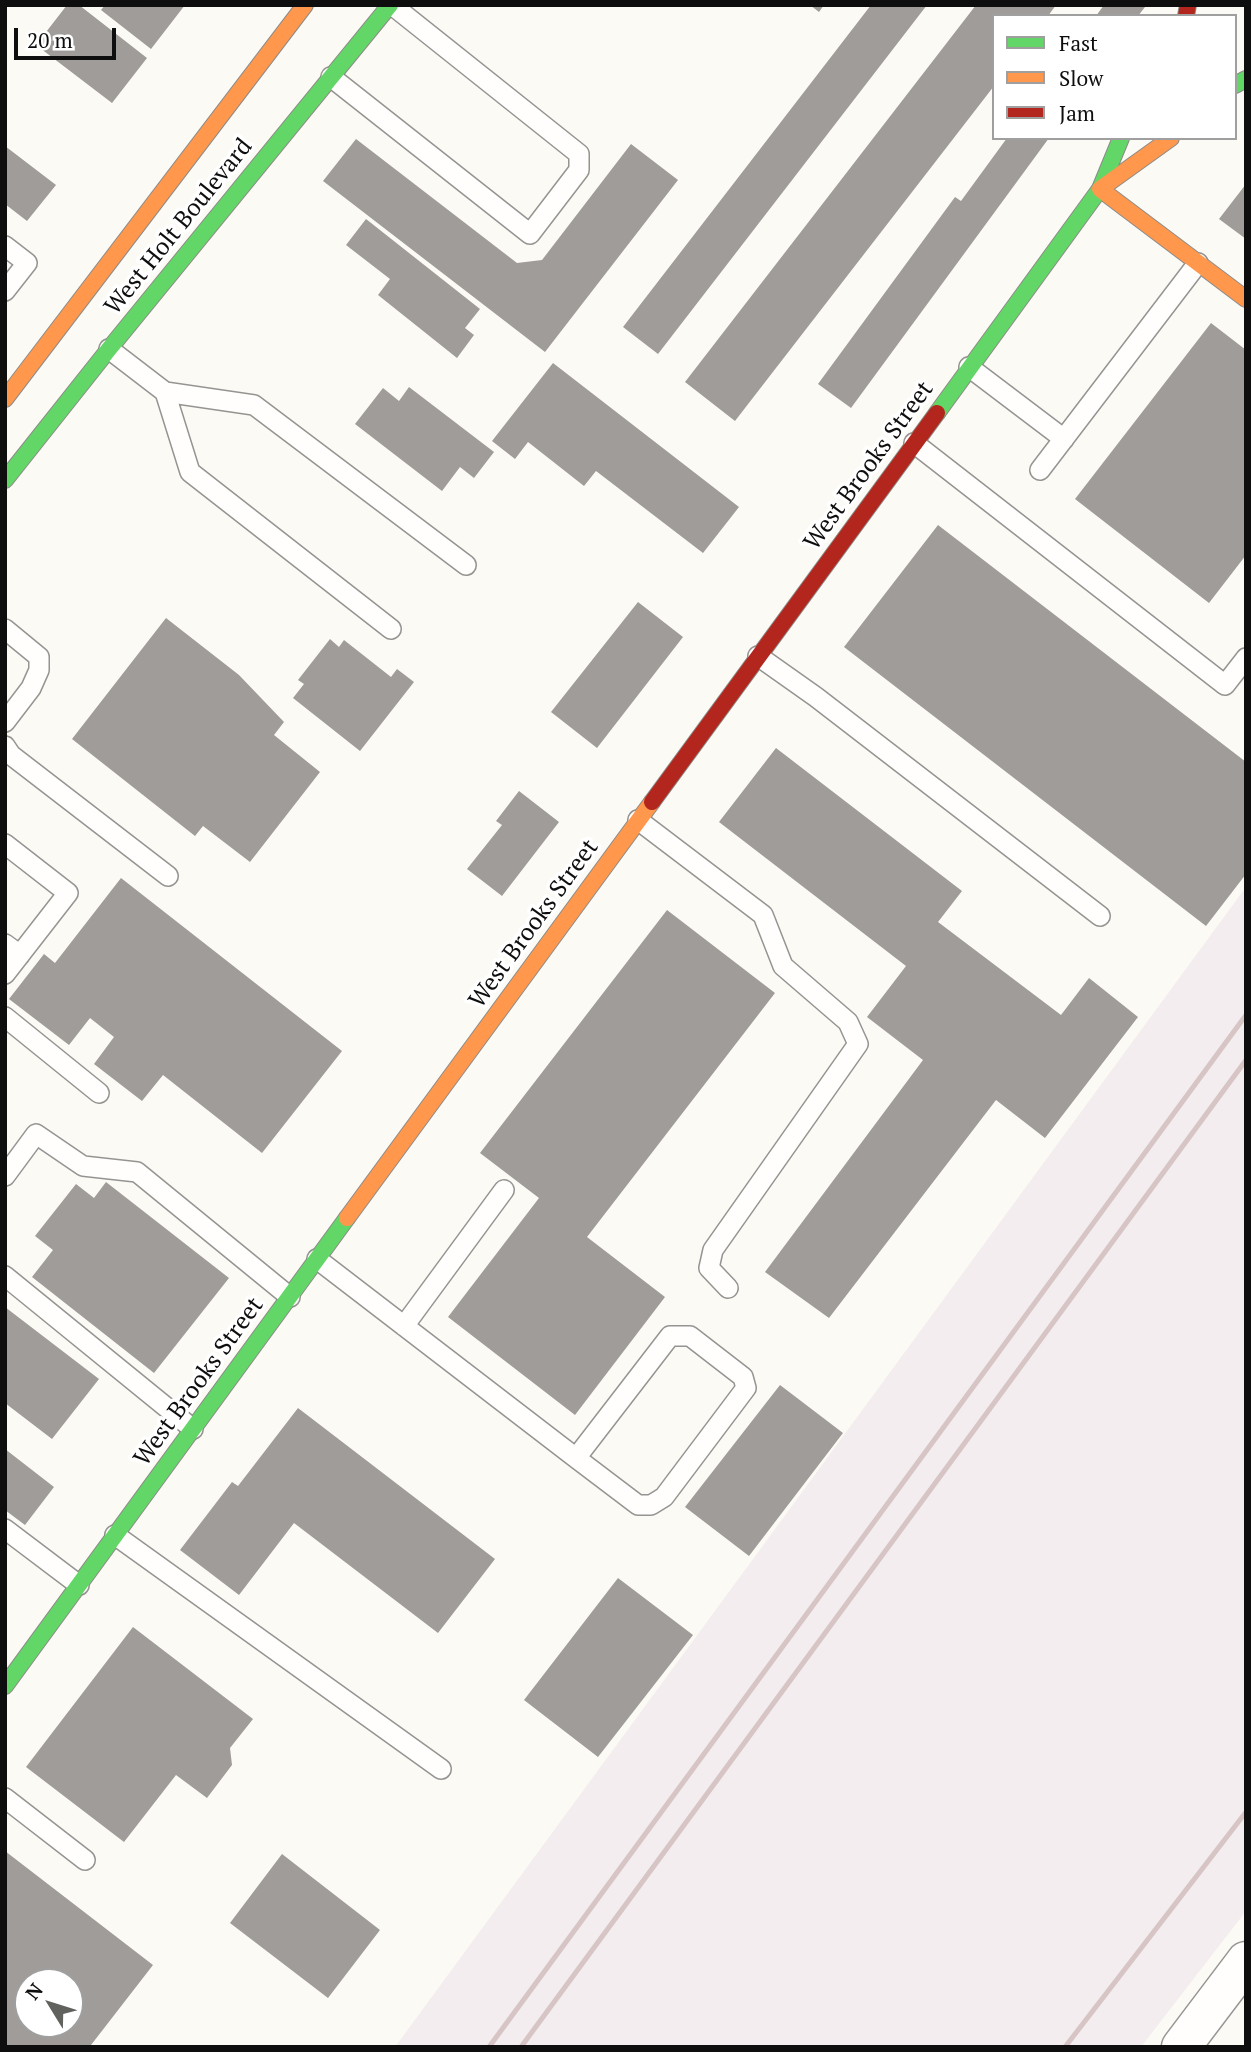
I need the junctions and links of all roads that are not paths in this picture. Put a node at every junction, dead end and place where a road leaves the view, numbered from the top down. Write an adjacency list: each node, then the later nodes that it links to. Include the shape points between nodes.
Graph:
1 (305, 5): 14 (street, West Holt Boulevard)
2 (391, 5): 3 (street, West Holt Boulevard); 3 (lane, via 579,154 579,170 530,234)
3 (331, 77): 11 (street, West Holt Boulevard)
4 (1120, 140): 6 (street)
5 (1168, 140): 6 (street)
6 (1100, 189): 8 (street); 12 (street, West Brooks Street)
7 (5, 246): 9 (lane, via 27,263)
8 (1199, 263): 10 (street); 15 (lane)
9 (5, 291)
10 (1246, 299)
11 (110, 348): 13 (lane); 18 (street, West Holt Boulevard)
12 (969, 367): 15 (lane); 16 (street, West Brooks Street)
13 (165, 391): 19 (lane, via 254,405); 21 (lane, via 190,472)
14 (5, 399)
15 (1064, 439): 17 (lane)
16 (914, 443): 22 (street, West Brooks Street); 23 (lane, via 1225,685)
17 (1040, 470)
18 (5, 480)
19 (466, 565)
20 (5, 629): 24 (lane, via 39,657 31,688)
21 (391, 629)
22 (758, 656): 26 (street, West Brooks Street); 29 (lane)
23 (1246, 658)
24 (5, 722)
25 (5, 746): 28 (lane, via 10,755)
26 (638, 820): 36 (street, West Brooks Street); 38 (lane, via 763,915 783,965 848,1022 858,1044 713,1250 709,1268)
27 (5, 844): 30 (lane, via 68,893)
28 (168, 876)
29 (1100, 916)
30 (12, 950): 31 (lane)
31 (5, 974)
32 (5, 1017): 33 (lane)
33 (99, 1093)
34 (5, 1176): 39 (lane, via 36,1134 83,1166 137,1172)
35 (504, 1190): 40 (lane)
36 (317, 1259): 39 (street, West Brooks Street); 40 (lane)
37 (5, 1276): 41 (lane)
38 (728, 1287)
39 (290, 1297): 41 (street, West Brooks Street)
40 (404, 1326): 42 (lane)
41 (193, 1429): 44 (street, West Brooks Street)
42 (576, 1458): 42 (lane, via 638,1505 651,1505 664,1497 746,1388 743,1377 690,1336 670,1336)
43 (5, 1529): 45 (lane)
44 (115, 1535): 45 (street, West Brooks Street); 47 (lane)
45 (79, 1585): 46 (street, West Brooks Street)
46 (5, 1686)
47 (441, 1769)
48 (5, 1798): 49 (lane)
49 (85, 1860)
50 (1246, 1962): 51 (street)
51 (1181, 2047)

